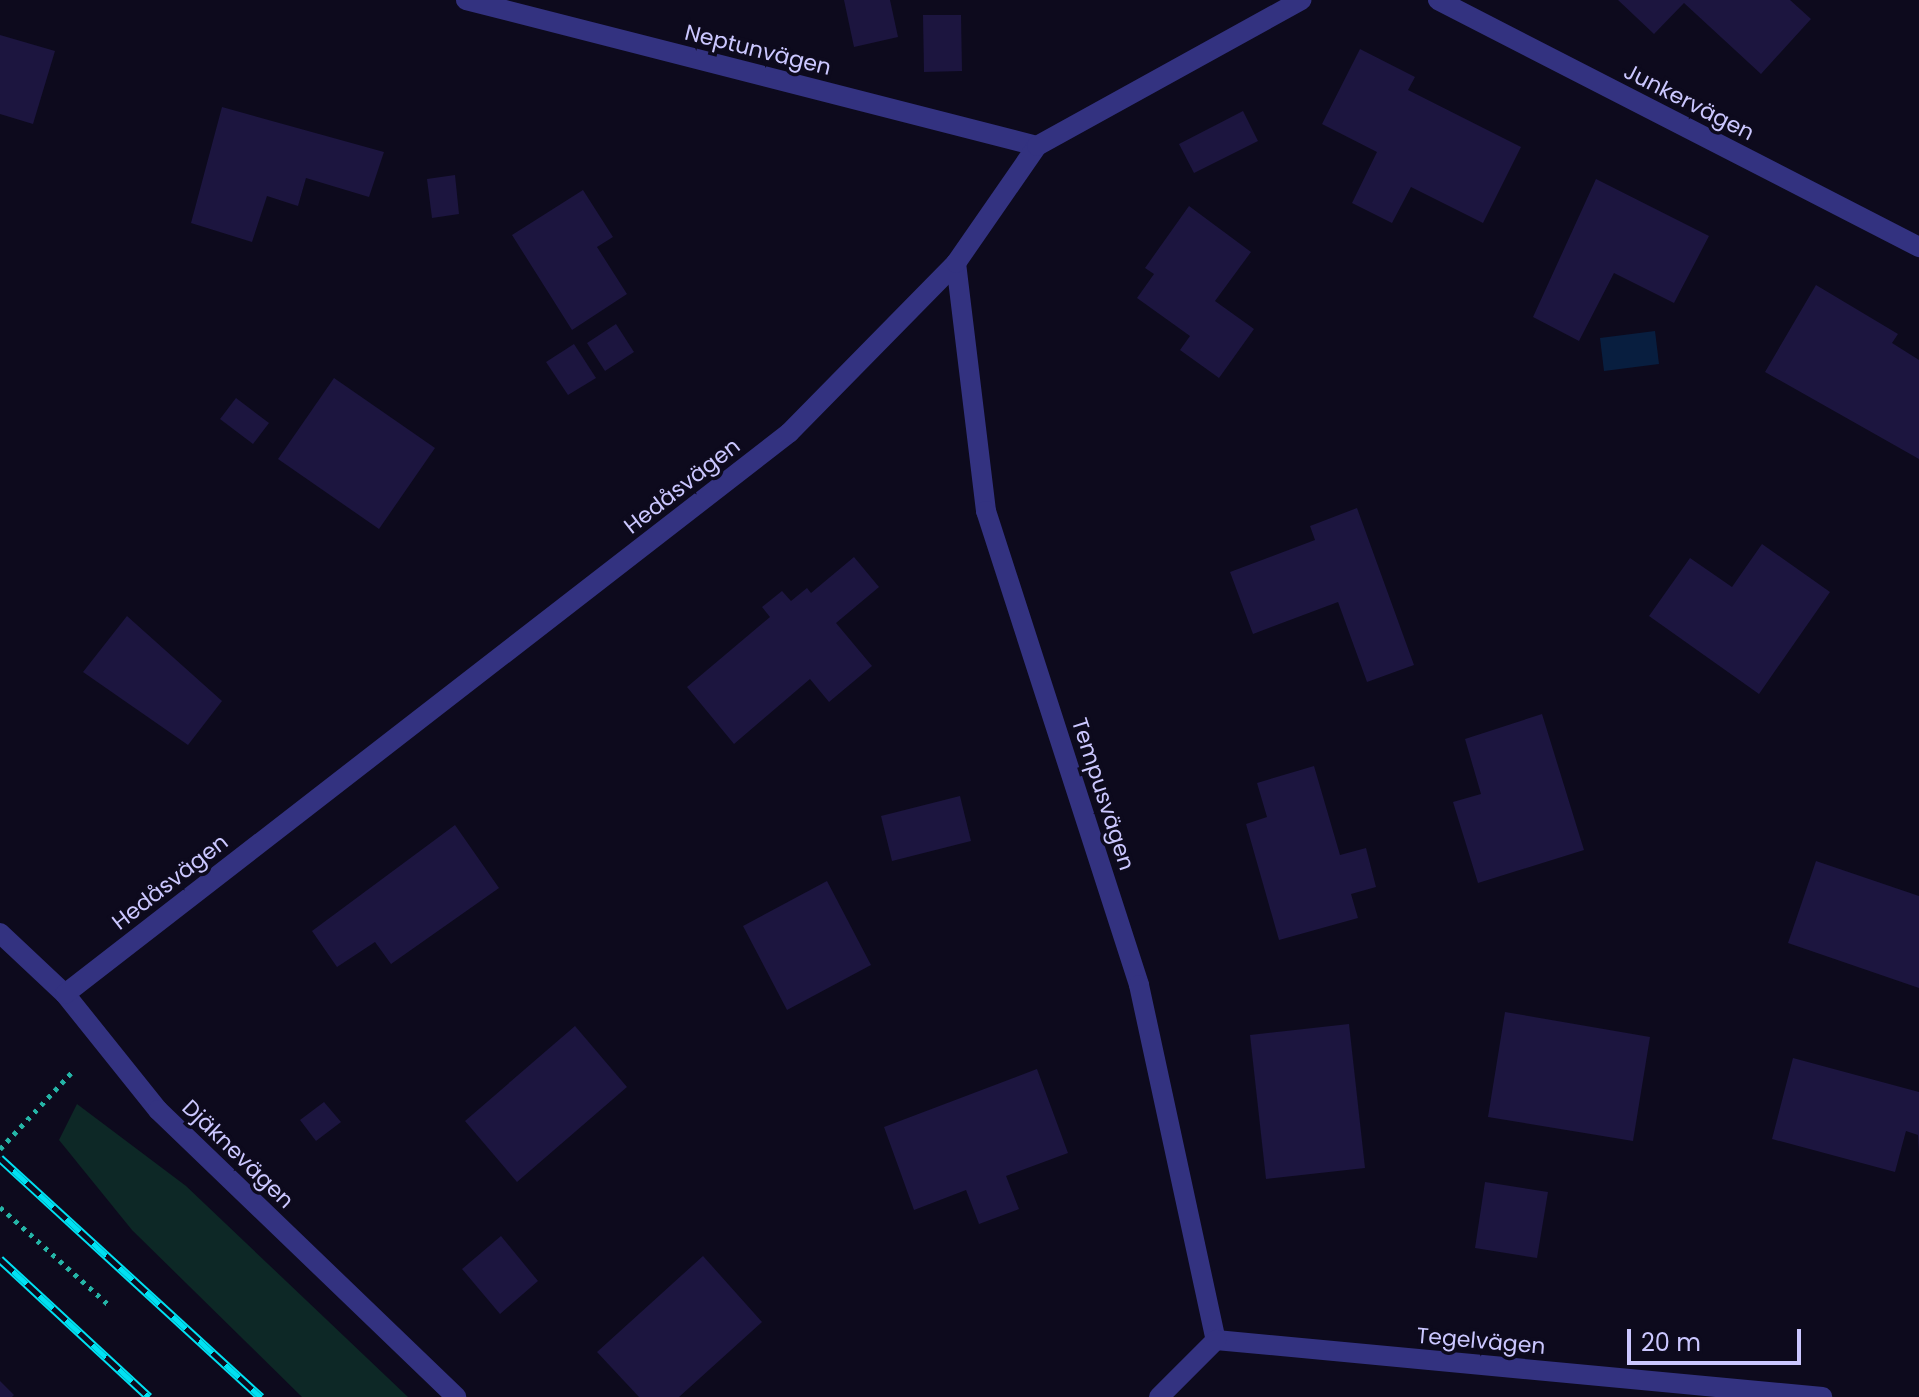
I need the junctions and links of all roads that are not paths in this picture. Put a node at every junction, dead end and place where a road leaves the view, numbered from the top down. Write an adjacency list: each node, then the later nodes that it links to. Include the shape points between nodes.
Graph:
1 (466, 0): 4 (street, Neptunvägen)
2 (1301, 0): 4 (street, Hedåsvägen)
3 (1438, 0): 5 (street, Junkervägen)
4 (1037, 146): 6 (street, Hedåsvägen)
5 (1919, 247)
6 (956, 263): 8 (street, Hedåsvägen, via 789,433); 9 (street, Tempusvägen, via 986,511 1139,985)
7 (0, 933): 8 (street, Djäknevägen)
8 (65, 994): 10 (street, Djäknevägen, via 158,1110)
9 (1216, 1340): 11 (street); 12 (street, Tegelvägen)
10 (456, 1397)
11 (1159, 1397)
12 (1822, 1397)

